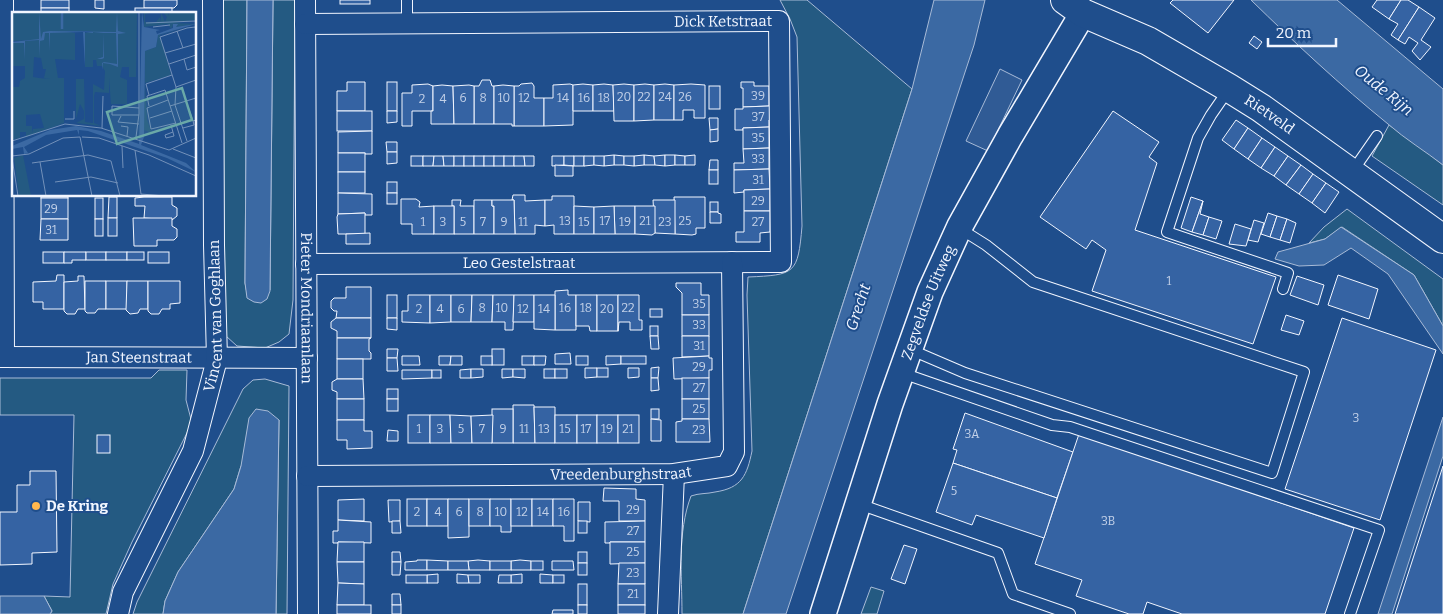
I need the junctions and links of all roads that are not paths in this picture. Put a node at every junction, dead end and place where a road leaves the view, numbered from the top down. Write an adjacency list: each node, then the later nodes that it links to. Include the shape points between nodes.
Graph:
1 (3, 0): 17 (street)
2 (213, 0): 19 (street, Vincent van Goghlaan)
3 (304, 0): 7 (street, Pieter Mondriaanlaan)
4 (407, 0): 6 (lane)
5 (1074, 6): 8 (main road, Rietveld, via 1148,41); 11 (street, Zegveldse Uitweg, via 1010,136)
6 (407, 23): 7 (street, Dick Ketstraat); 13 (street, Dick Ketstraat, via 780,22 781,262)
7 (305, 24): 14 (street, Pieter Mondriaanlaan)
8 (1229, 88): 10 (main road, Rietveld); 15 (lane, via 1200,134 1167,232 1288,273)
9 (1377, 136): 10 (lane)
10 (1351, 173): 12 (main road, Rietveld)
11 (959, 228): 16 (street, Zegveldse Uitweg, via 930,292); 16 (lane, via 1033,282 1304,372 1272,473 965,374)
12 (1443, 239)
13 (732, 262): 14 (street, Leo Gestelstraat); 21 (street, Vreedenburghstraat, via 734,452 727,466)
14 (306, 264): 18 (street, Pieter Mondriaanlaan)
15 (1283, 289)
16 (909, 350): 20 (street, Zegveldse Uitweg)
17 (2, 357): 19 (street, Jan Steenstraat)
18 (307, 358): 19 (street, Jan Steenstraat); 22 (street, Pieter Mondriaanlaan)
19 (217, 359): 24 (street, Vincent van Goghlaan, via 193,450 123,592)
20 (901, 372): 23 (street, Zegveldse Uitweg); 29 (lane, via 1052,426 1070,427 1379,530)
21 (674, 474): 22 (street, Vreedenburghstraat); 26 (street)
22 (308, 476): 25 (street, Pieter Mondriaanlaan)
23 (858, 504): 27 (street, Zegveldse Uitweg); 28 (lane, via 998,553 1013,594)
24 (118, 614)
25 (308, 614)
26 (668, 614)
27 (823, 614)
28 (1070, 614)
29 (1350, 614)

